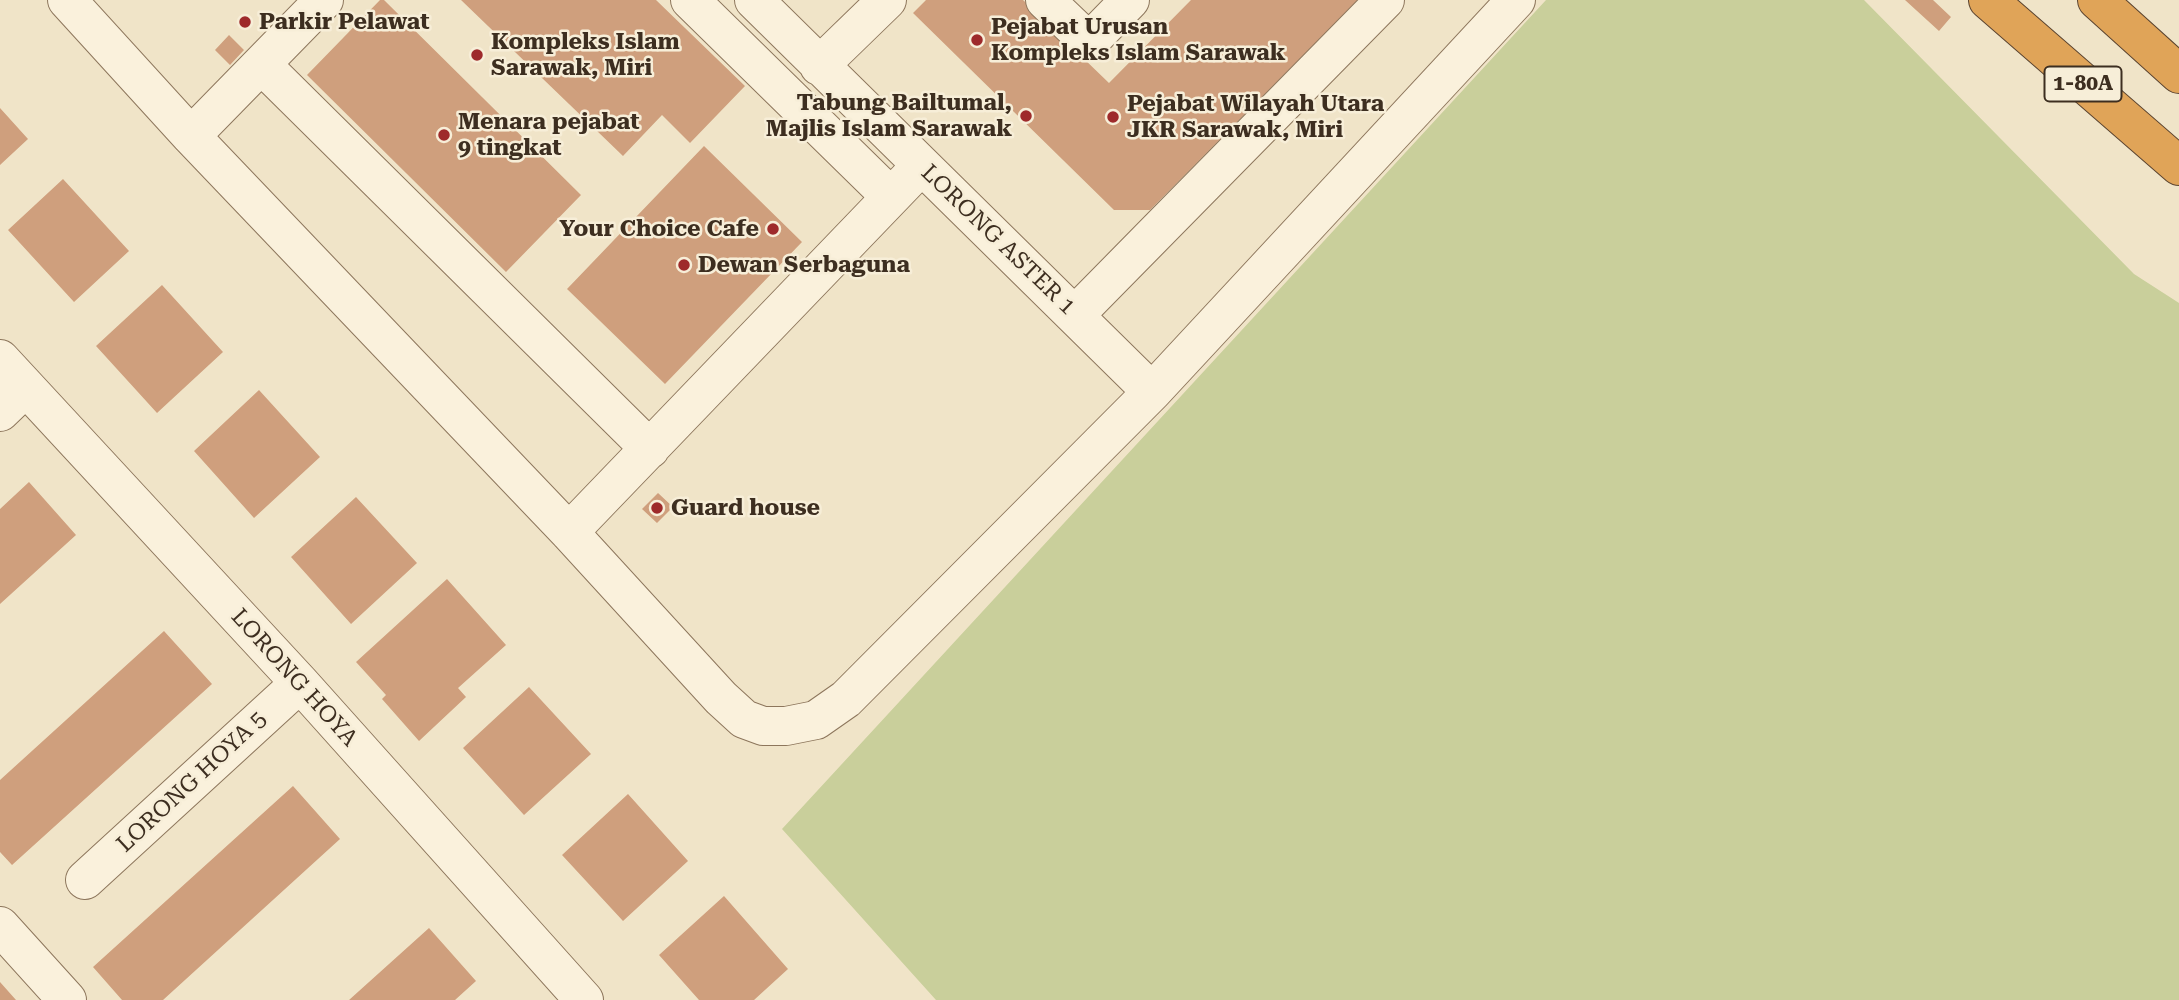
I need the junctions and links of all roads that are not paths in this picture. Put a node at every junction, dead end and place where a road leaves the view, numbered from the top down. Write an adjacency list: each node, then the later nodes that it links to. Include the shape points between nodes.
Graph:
1 (67, 0): 15 (street)
2 (324, 0): 12 (street)
3 (690, 0): 18 (street)
4 (754, 0): 13 (street, LORONG ASTER 1)
5 (887, 0): 13 (street)
6 (1045, 0): 7 (street, via 1089,42)
7 (1130, 0)
8 (1385, 0): 19 (street)
9 (1516, 0): 21 (street)
10 (1988, 0): 17 (highway, 1-80A)
11 (2097, 0): 14 (highway)
12 (262, 65): 15 (street); 23 (street)
13 (819, 66): 16 (street, LORONG ASTER 1)
14 (2179, 74)
15 (191, 136): 24 (street)
16 (921, 166): 18 (street); 19 (street, LORONG ASTER 1)
17 (2179, 166)
18 (891, 197): 23 (street)
19 (1075, 315): 21 (street, LORONG ASTER 1)
20 (0, 359): 22 (street, LORONG HOYA)
21 (1152, 392): 24 (street, via 846,699 816,720 763,726 744,719)
22 (13, 400): 25 (street, LORONG HOYA)
23 (650, 449): 24 (street)
24 (569, 532)
25 (300, 683): 26 (street, LORONG HOYA 5); 28 (street, LORONG HOYA)
26 (85, 880)
27 (0, 926): 29 (street)
28 (567, 994)
29 (67, 1000)

